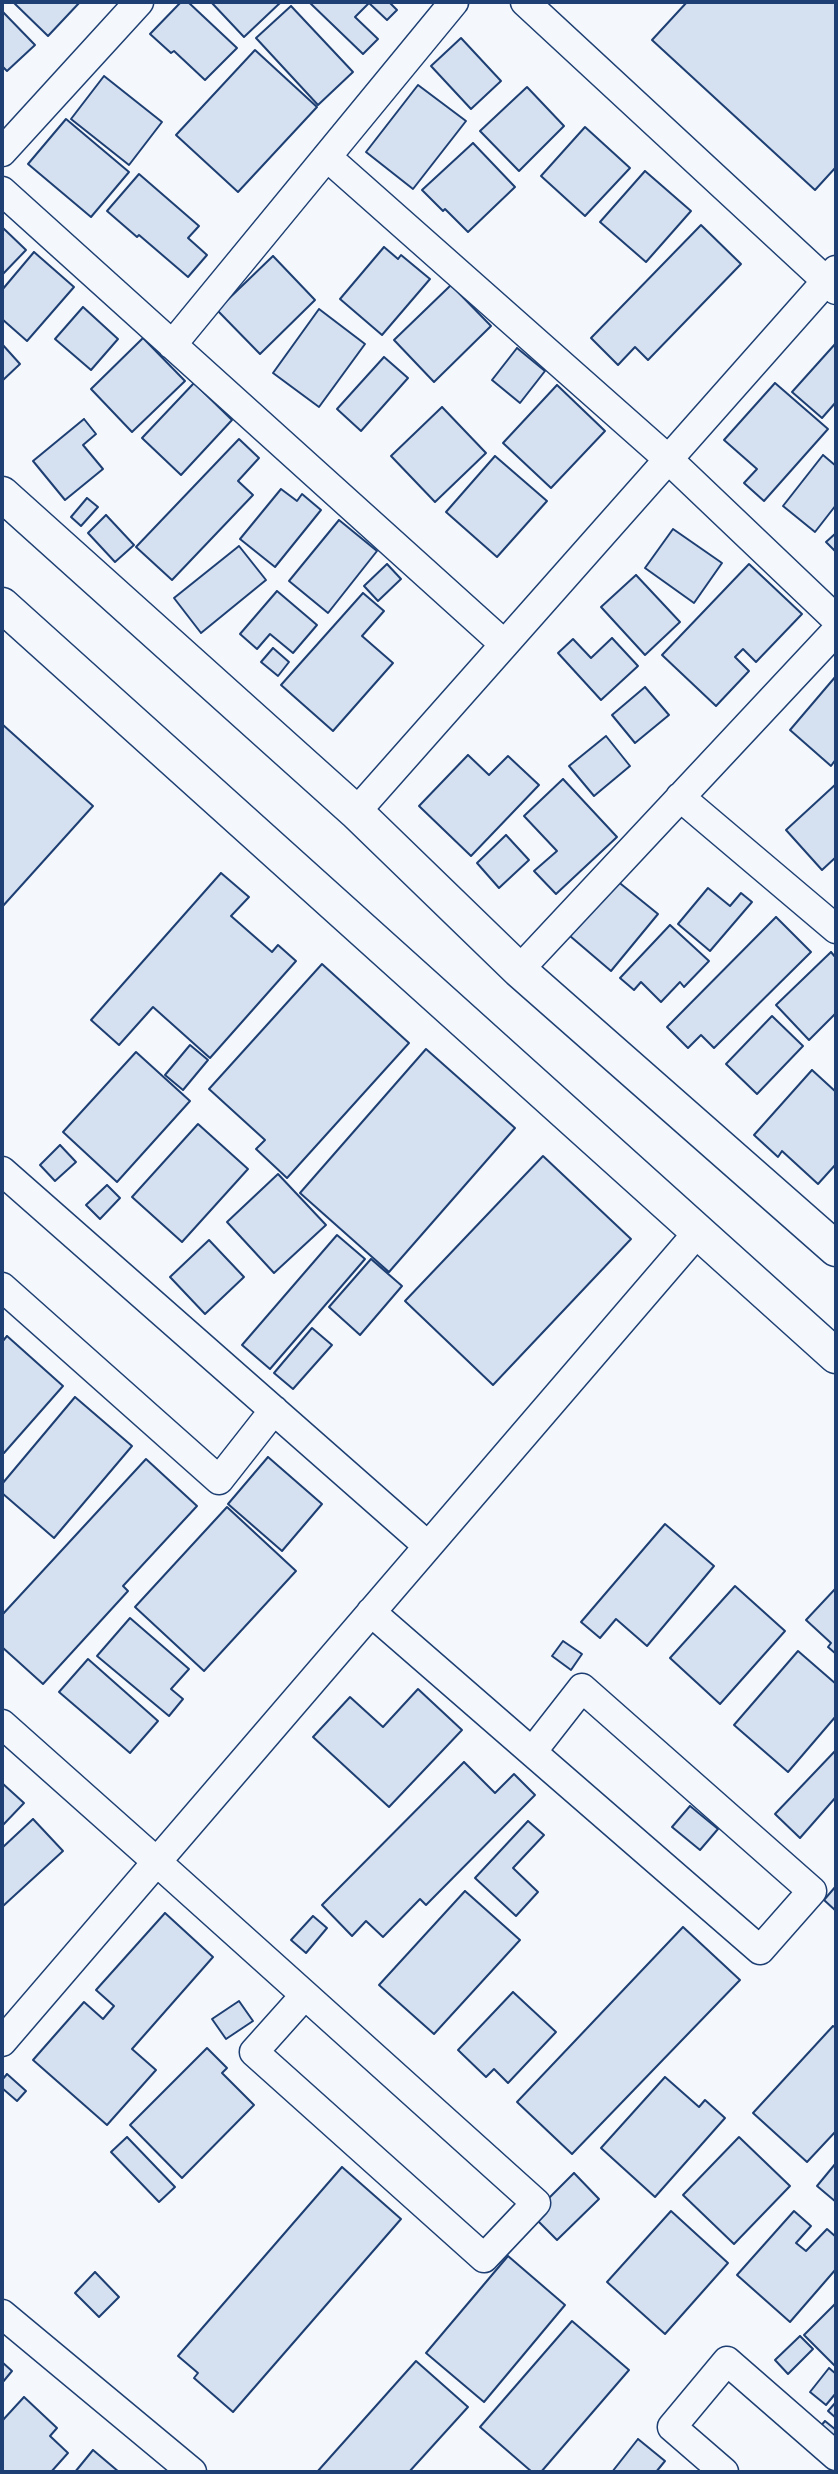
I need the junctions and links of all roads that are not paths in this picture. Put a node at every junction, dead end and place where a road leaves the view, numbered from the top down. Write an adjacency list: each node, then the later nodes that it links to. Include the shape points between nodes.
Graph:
1 (139, 2): 4 (street)
2 (454, 2): 5 (street)
3 (525, 2): 7 (street)
4 (2, 152)
5 (327, 157): 8 (street); 9 (street)
6 (2, 191): 8 (street)
7 (833, 281): 9 (street)
8 (172, 345): 14 (street)
9 (668, 459): 12 (street); 14 (street)
10 (2, 494): 16 (street)
11 (2, 605): 20 (street)
12 (836, 619)
13 (836, 631): 15 (street)
14 (504, 644): 16 (street)
15 (680, 797): 17 (street); 18 (street)
16 (356, 812): 18 (street)
17 (836, 929)
18 (519, 970): 21 (street)
19 (2, 1171): 24 (street)
20 (698, 1232): 23 (street); 25 (street)
21 (836, 1249)
22 (2, 1287): 24 (street, via 219,1480)
23 (836, 1356)
24 (274, 1410): 25 (street)
25 (428, 1546): 26 (street)
26 (371, 1612): 28 (street); 29 (street)
27 (4, 1732): 29 (street)
28 (532, 1752): 28 (street, via 760,1950 812,1891 582,1688)
29 (157, 1862): 30 (street); 31 (street)
30 (305, 1995): 30 (street, via 254,2052 484,2258 536,2203)
31 (2, 2042)
32 (2, 2314): 34 (street)
33 (836, 2456): 35 (street, via 727,2361 672,2427)
34 (192, 2472)
35 (724, 2472)

